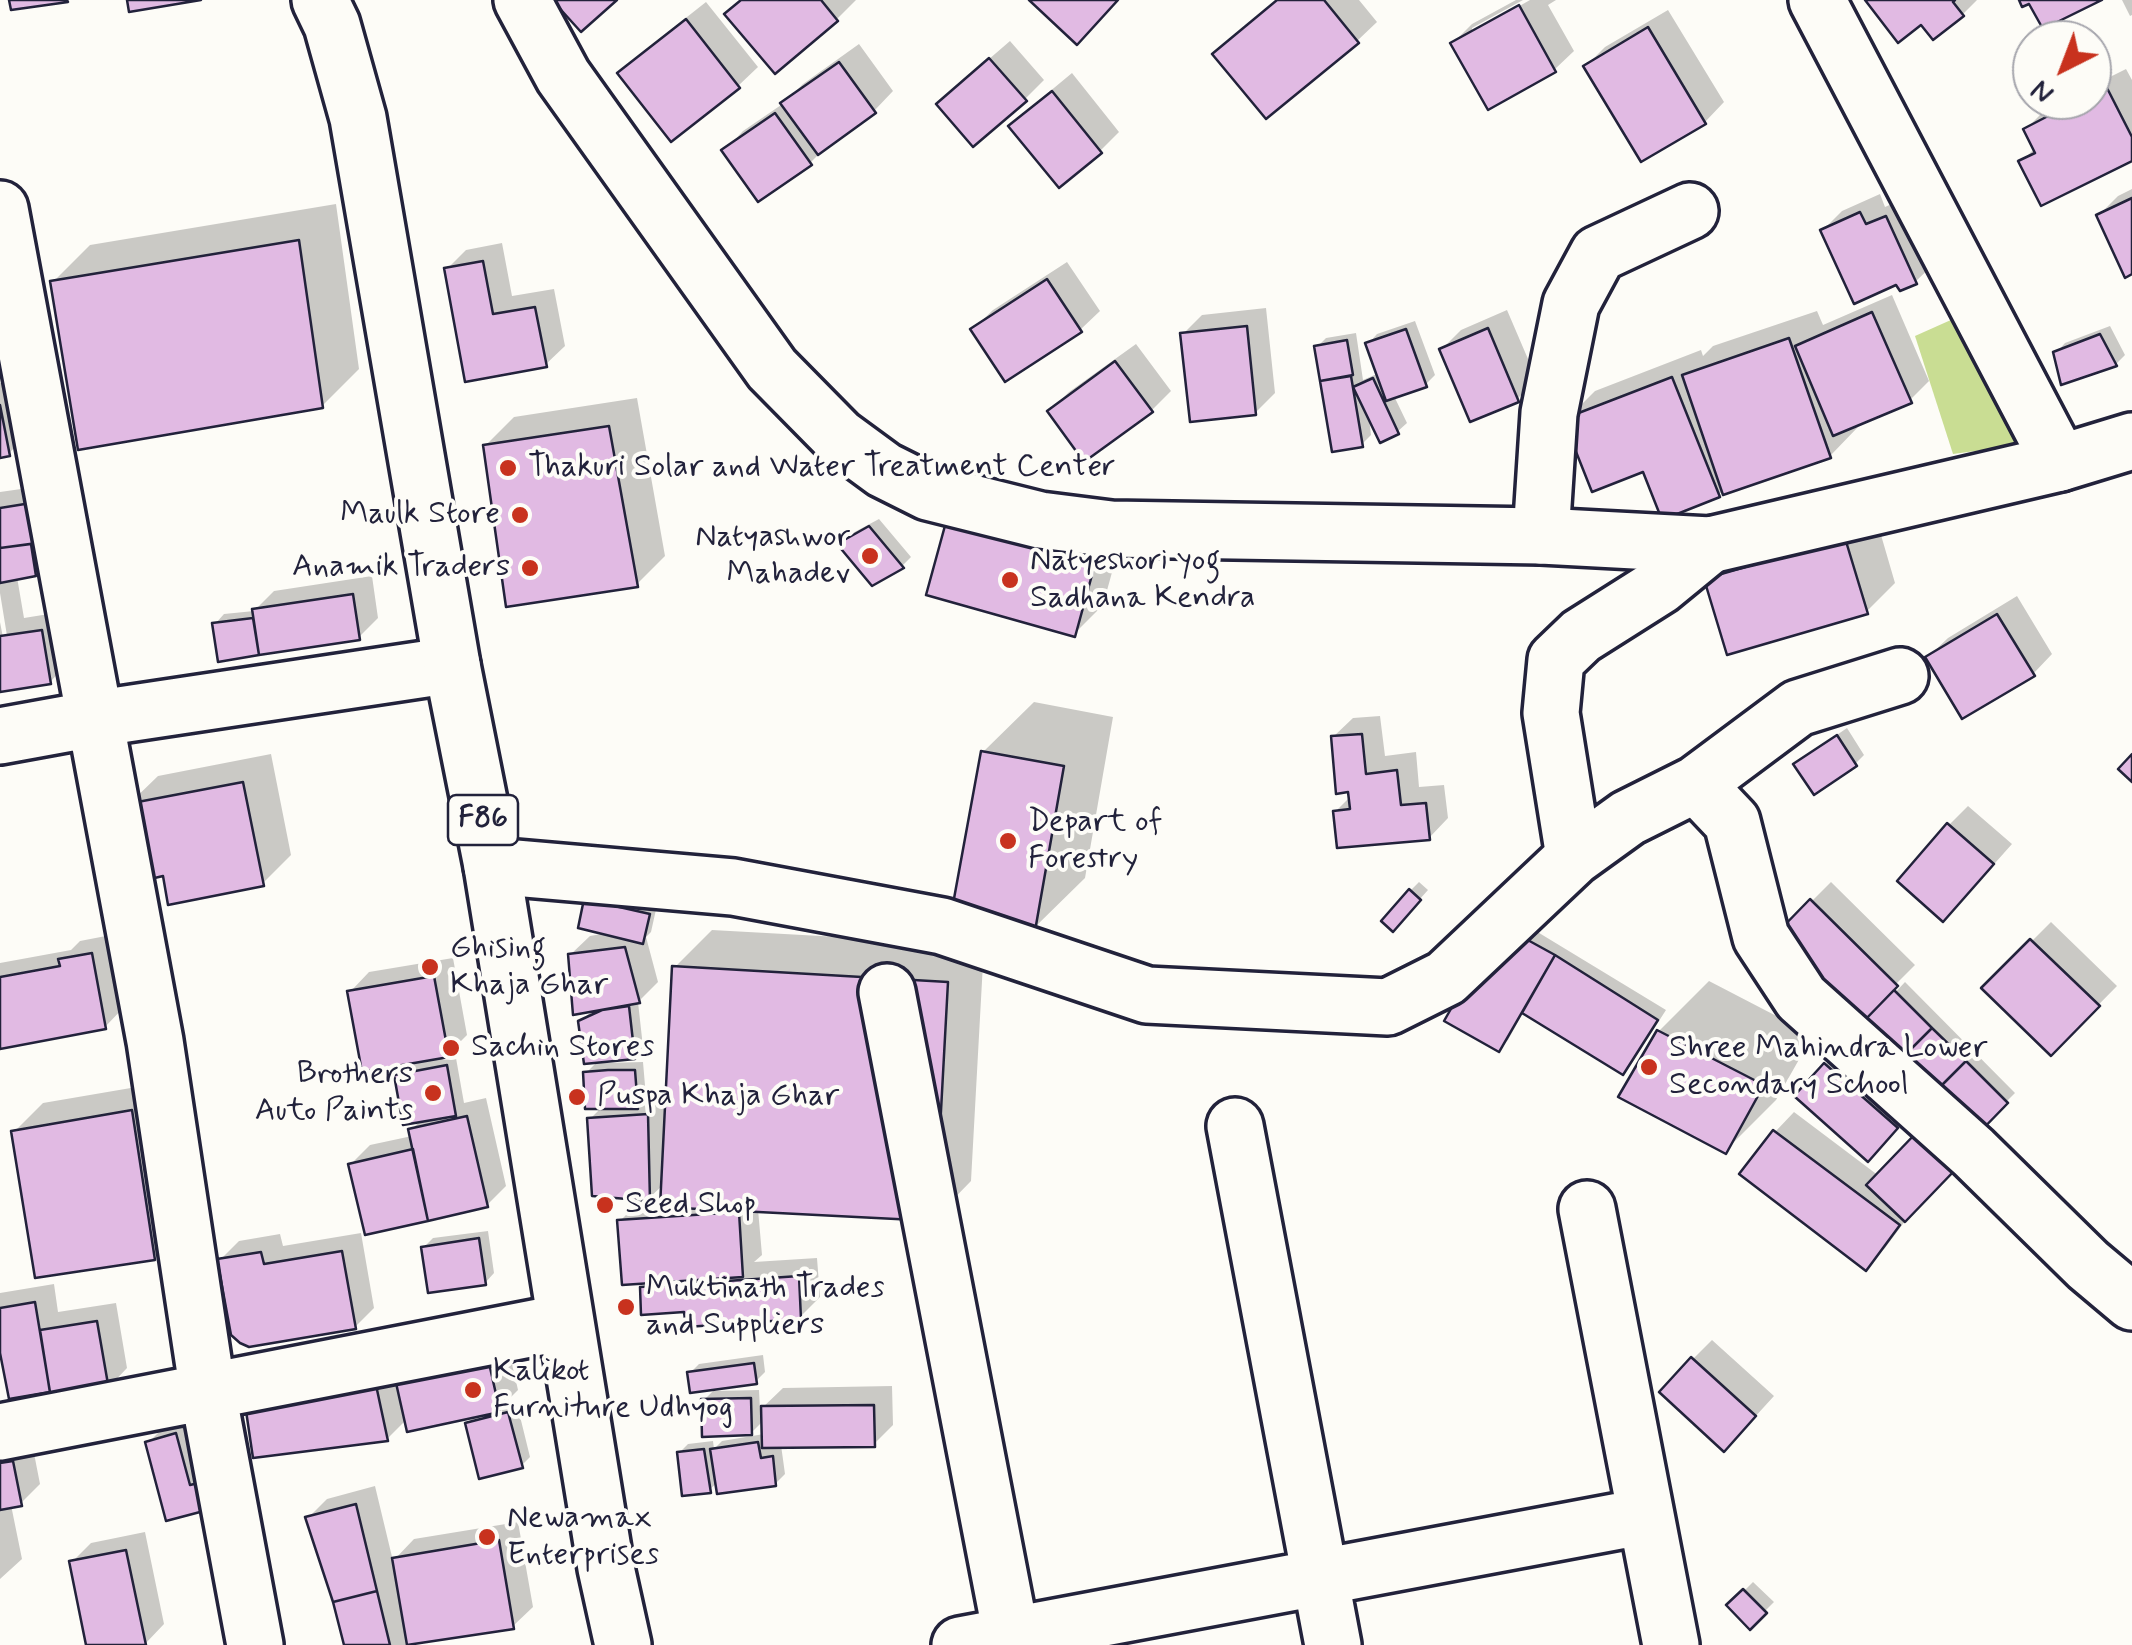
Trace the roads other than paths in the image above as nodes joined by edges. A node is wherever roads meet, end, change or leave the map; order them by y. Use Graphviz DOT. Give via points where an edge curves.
graph roads {
  1 [pos="320,0"];
  2 [pos="522,0"];
  3 [pos="1816,0"];
  4 [pos="0,210"];
  5 [pos="1690,210"];
  6 [pos="2132,441"];
  7 [pos="2060,463"];
  8 [pos="1540,536"];
  9 [pos="1710,545"];
  10 [pos="452,665"];
  11 [pos="1900,676"];
  12 [pos="94,719"];
  13 [pos="0,736"];
  14 [pos="1696,784"];
  15 [pos="1574,857"];
  16 [pos="492,866"];
  17 [pos="887,992"];
  18 [pos="1234,1126"];
  19 [pos="1586,1208"];
  20 [pos="2132,1302"];
  21 [pos="565,1322"];
  22 [pos="208,1393"];
  23 [pos="0,1432"];
  24 [pos="1646,1516"];
  25 [pos="1320,1577"];
  26 [pos="994,1642"];
  27 [pos="255,1645"];
  28 [pos="623,1645"];
  29 [pos="1333,1645"];
  30 [pos="1670,1645"];
  1 -- 10 [label="street, F86" via="358,118"];
  2 -- 8 [label="street" via="562,76 772,368 839,437 884,470 928,492 1040,520 1111,528"];
  3 -- 7 [label="street"];
  4 -- 12 [label="street"];
  5 -- 8 [label="street" via="1598,254 1571,304 1549,413"];
  6 -- 7 [label="street"];
  7 -- 9 [label="street"];
  8 -- 9 [label="street"];
  9 -- 15 [label="street" via="1556,660 1551,712"];
  10 -- 12 [label="street"];
  10 -- 16 [label="street, F86"];
  11 -- 14 [label="street" via="1798,708"];
  12 -- 13 [label="street"];
  12 -- 22 [label="street" via="155,1041"];
  14 -- 15 [label="street" via="1628,818"];
  14 -- 20 [label="street" via="1732,822 1761,937 1802,998"];
  15 -- 16 [label="street" via="1446,978 1388,1007 1147,995 942,926 734,887"];
  16 -- 21 [label="street, F86"];
  17 -- 26 [label="street"];
  18 -- 25 [label="street"];
  19 -- 24 [label="street"];
  21 -- 22 [label="street"];
  21 -- 28 [label="street, F86"];
  22 -- 23 [label="street"];
  22 -- 27 [label="street"];
  24 -- 25 [label="street"];
  24 -- 30 [label="street"];
  25 -- 26 [label="street"];
  25 -- 29 [label="street"];
}
